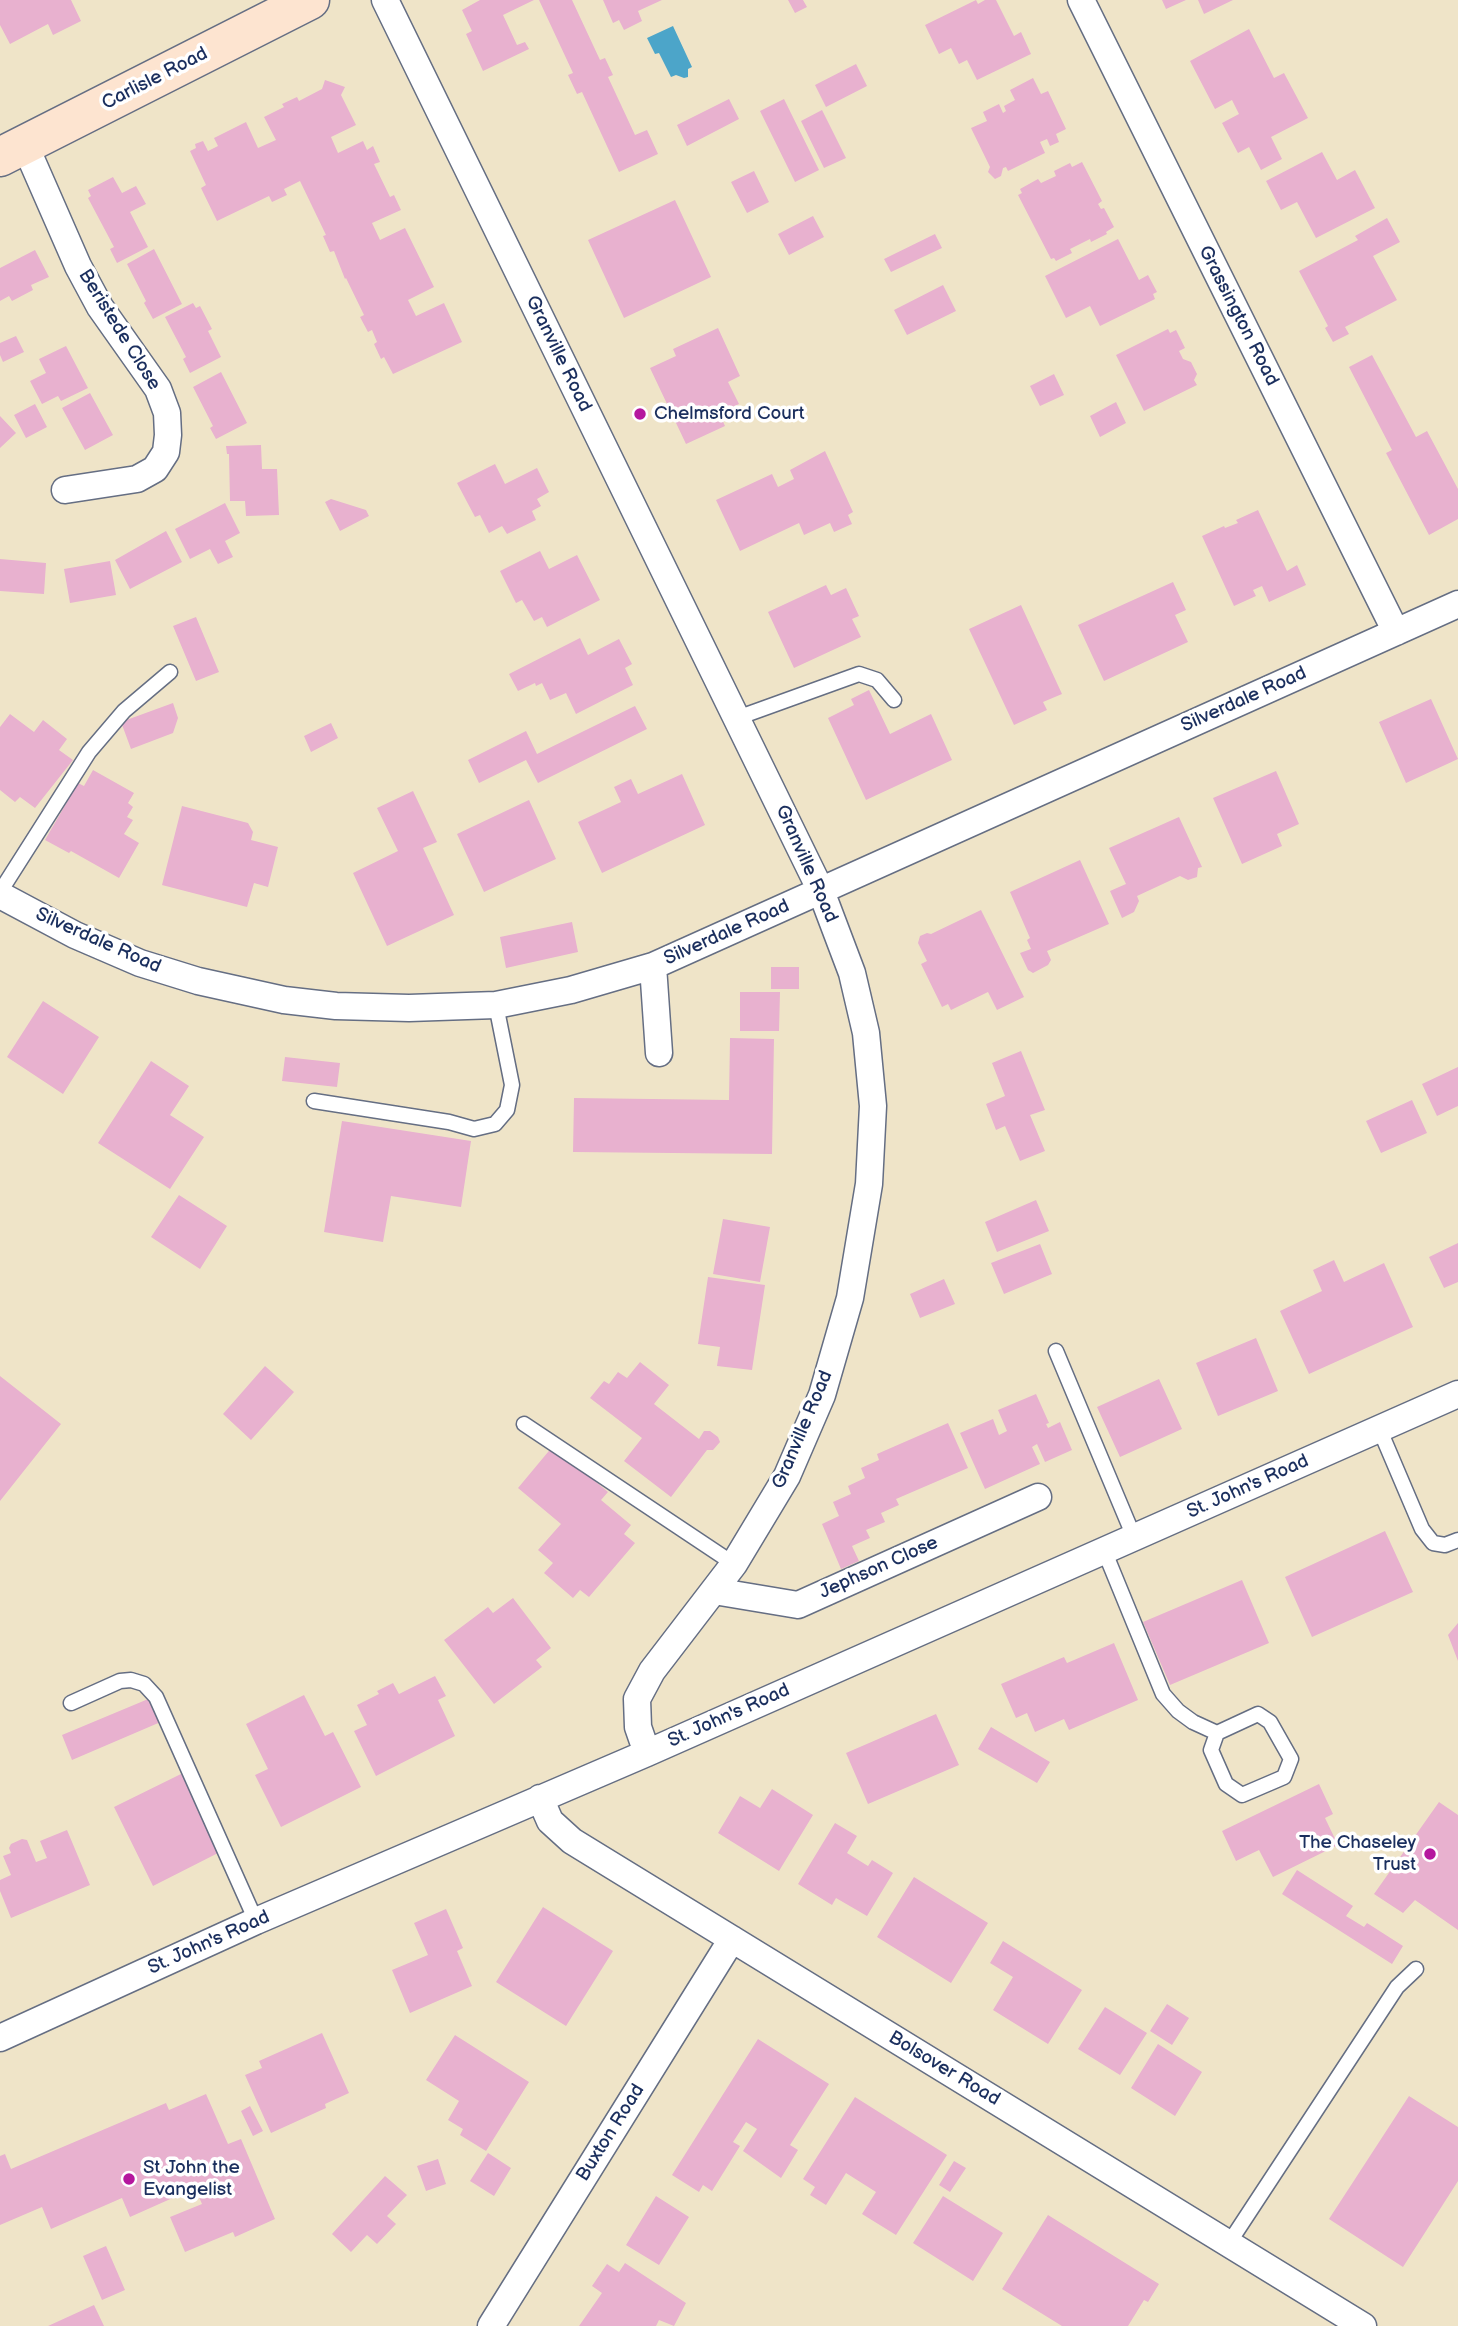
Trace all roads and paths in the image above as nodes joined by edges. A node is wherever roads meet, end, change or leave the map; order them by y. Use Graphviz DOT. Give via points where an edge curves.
graph roads {
  1 [pos="310,0"];
  2 [pos="385,0"];
  3 [pos="1081,0"];
  4 [pos="12,151"];
  5 [pos="65,490"];
  6 [pos="1458,604"];
  7 [pos="1396,632"];
  8 [pos="170,672"];
  9 [pos="894,700"];
  10 [pos="737,718"];
  11 [pos="821,891"];
  12 [pos="0,893"];
  13 [pos="653,966"];
  14 [pos="496,1005"];
  15 [pos="659,1053"];
  16 [pos="314,1101"];
  17 [pos="1056,1351"];
  18 [pos="1458,1394"];
  19 [pos="524,1424"];
  20 [pos="1379,1428"];
  21 [pos="1038,1497"];
  22 [pos="1134,1537"];
  23 [pos="1458,1540"];
  24 [pos="1104,1550"];
  25 [pos="734,1564"];
  26 [pos="714,1591"];
  27 [pos="71,1703"];
  28 [pos="1217,1734"];
  29 [pos="647,1753"];
  30 [pos="540,1798"];
  31 [pos="256,1921"];
  32 [pos="732,1939"];
  33 [pos="1416,1969"];
  34 [pos="0,2038"];
  35 [pos="1229,2243"];
  36 [pos="491,2326"];
  37 [pos="1363,2326"];
  1 -- 4 [label="street, Carlisle Road"];
  2 -- 10 [label="street, Granville Road"];
  3 -- 7 [label="street, Grassington Road"];
  4 -- 5 [label="street, Beristede Close" via="100,307 158,389 167,413 166,452 155,469 137,479"];
  6 -- 7 [label="street, Silverdale Road"];
  7 -- 11 [label="street, Silverdale Road"];
  8 -- 12 [label="lane" via="124,711 89,752"];
  9 -- 10 [label="lane" via="877,680 859,674"];
  10 -- 11 [label="street, Granville Road"];
  11 -- 13 [label="street, Silverdale Road"];
  11 -- 25 [label="street, Granville Road" via="852,973 866,1034 873,1106 869,1184 850,1298 822,1395 787,1476"];
  12 -- 14 [label="street, Silverdale Road" via="75,935 198,981 336,1006"];
  13 -- 14 [label="street, Silverdale Road" via="571,990"];
  13 -- 15 [label="street"];
  14 -- 16 [label="lane" via="512,1085 508,1110 495,1124 474,1129"];
  17 -- 22 [label="lane"];
  18 -- 20 [label="street, St. John's Road"];
  19 -- 25 [label="lane"];
  20 -- 22 [label="street, St. John's Road"];
  20 -- 23 [label="lane" via="1422,1529 1433,1543"];
  21 -- 26 [label="street, Jephson Close" via="798,1605"];
  22 -- 24 [label="street, St. John's Road"];
  24 -- 28 [label="lane" via="1163,1694 1178,1711"];
  24 -- 29 [label="street, St. John's Road"];
  25 -- 26 [label="street, Granville Road"];
  26 -- 29 [label="street, Granville Road" via="652,1671 637,1699 638,1727"];
  27 -- 31 [label="lane" via="131,1680 144,1684 156,1697"];
  28 -- 28 [label="lane" via="1258,1714 1270,1722 1291,1759 1284,1777 1242,1795 1226,1784 1210,1750"];
  29 -- 30 [label="street, St. John's Road"];
  30 -- 31 [label="street, St. John's Road"];
  30 -- 32 [label="street, Bolsover Road" via="550,1821 572,1841"];
  31 -- 34 [label="street, St. John's Road"];
  32 -- 35 [label="street, Bolsover Road"];
  32 -- 36 [label="street, Buxton Road"];
  33 -- 35 [label="lane" via="1396,1987"];
  35 -- 37 [label="street, Bolsover Road"];
}
